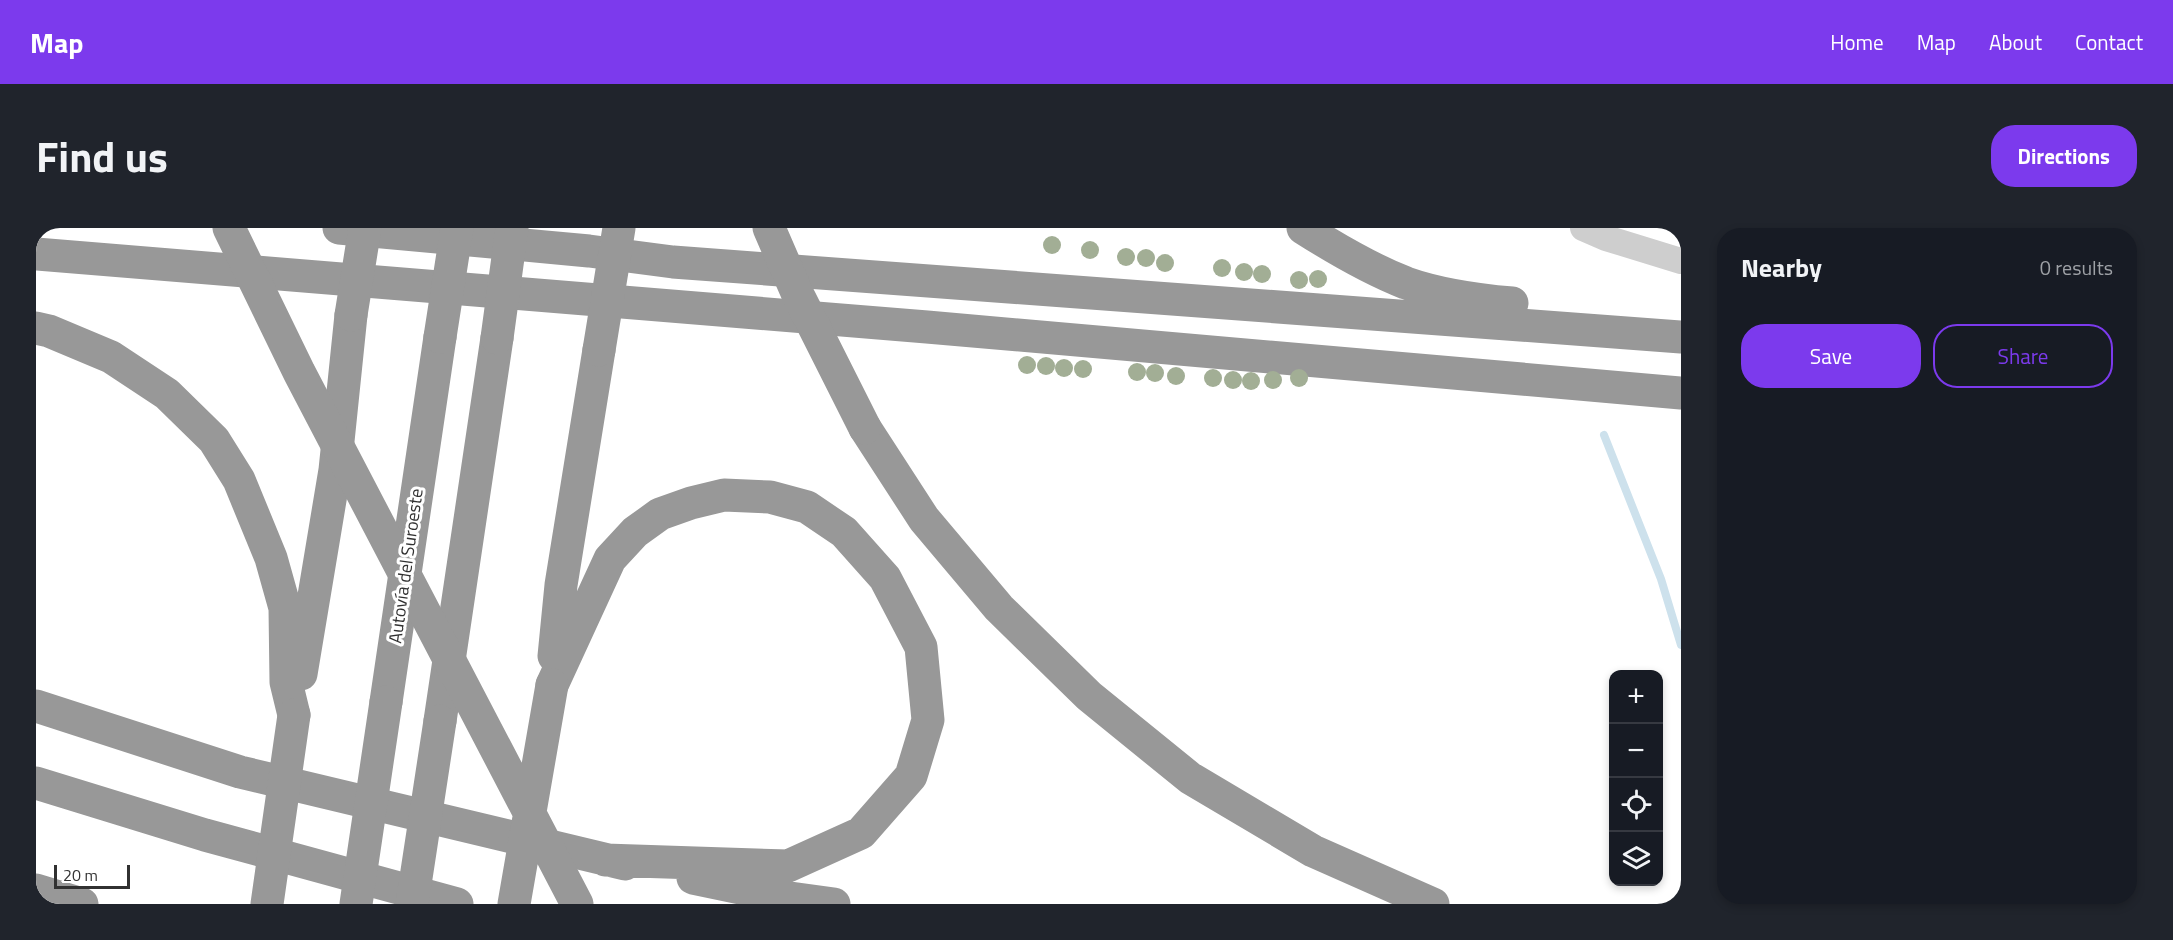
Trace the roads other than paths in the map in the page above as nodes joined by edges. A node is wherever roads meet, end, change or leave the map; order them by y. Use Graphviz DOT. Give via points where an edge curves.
graph roads {
  1 [pos="229,228"];
  2 [pos="339,228"];
  3 [pos="365,228"];
  4 [pos="457,228"];
  5 [pos="512,228"];
  6 [pos="619,228"];
  7 [pos="769,228"];
  8 [pos="1303,228"];
  9 [pos="1583,228"];
  10 [pos="36,254"];
  11 [pos="1681,261"];
  12 [pos="1681,319"];
  13 [pos="36,328"];
  14 [pos="1681,337"];
  15 [pos="1680,393"];
  16 [pos="36,684"];
  17 [pos="552,685"];
  18 [pos="36,706"];
  19 [pos="294,715"];
  20 [pos="204,761"];
  21 [pos="36,783"];
  22 [pos="605,860"];
  23 [pos="36,890"];
  24 [pos="82,904"];
  25 [pos="267,904"];
  26 [pos="356,904"];
  27 [pos="412,904"];
  28 [pos="457,904"];
  29 [pos="514,904"];
  30 [pos="577,904"];
  31 [pos="834,904"];
  32 [pos="1433,904"];
  1 -- 30 [label="highway, bridge" via="299,372"];
  2 -- 14 [label="highway" via="589,250 673,262"];
  3 -- 19 [label="highway, bridge" via="351,315 335,470"];
  4 -- 26 [label="highway, Autovía del Suroeste, bridge"];
  5 -- 27 [label="highway, bridge"];
  6 -- 17 [label="highway, bridge" via="561,585"];
  7 -- 32 [label="highway, bridge" via="865,428 932,528 999,608 1089,696 1201,784 1313,851"];
  8 -- 12 [label="highway" via="1341,253 1407,283 1474,299"];
  9 -- 11 [label="street"];
  10 -- 15 [label="highway"];
  13 -- 19 [label="highway" via="111,357 167,394 214,440 239,480 272,558 285,608 286,682"];
  16 -- 20 [label="highway" via="119,714"];
  17 -- 22 [label="highway" via="610,559 635,532 660,514 724,495 770,498 807,507 844,532 885,578 921,646 928,720 911,776 861,833 788,866"];
  17 -- 29 [label="highway, bridge"];
  18 -- 20 [label="highway"];
  19 -- 25 [label="highway, bridge"];
  20 -- 22 [label="highway"];
  21 -- 28 [label="highway" via="205,835"];
  22 -- 31 [label="highway"];
  23 -- 24 [label="highway"];
}
